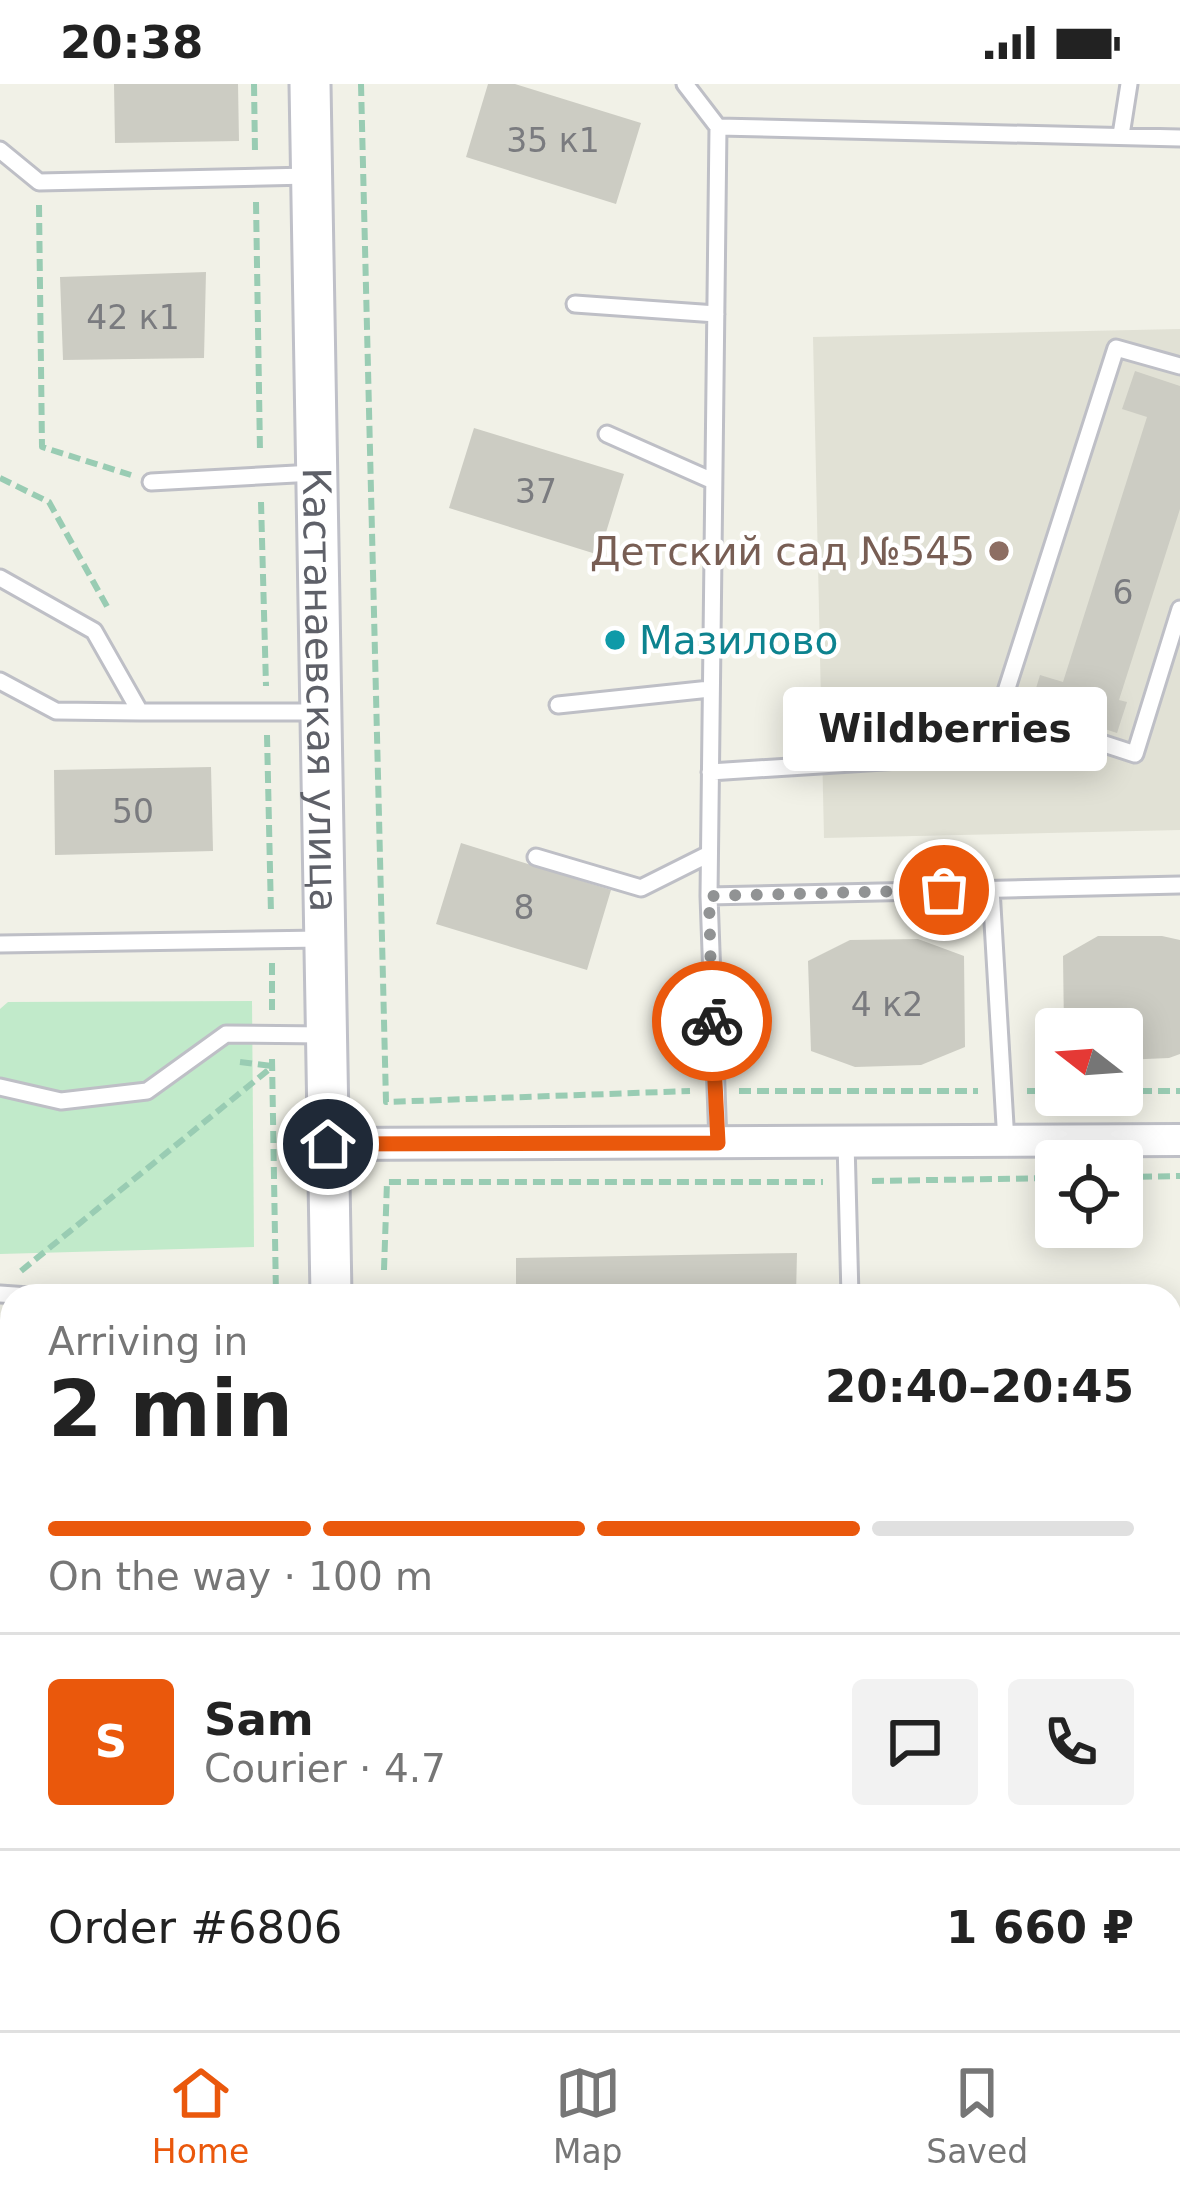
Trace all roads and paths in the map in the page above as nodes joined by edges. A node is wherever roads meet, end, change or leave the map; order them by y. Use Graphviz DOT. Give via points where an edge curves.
graph roads {
  1 [pos="310,84"];
  2 [pos="361,84"];
  3 [pos="685,84"];
  4 [pos="1129,84"];
  5 [pos="718,128"];
  6 [pos="1121,135"];
  7 [pos="1180,137"];
  8 [pos="0,150"];
  9 [pos="312,176"];
  10 [pos="39,182"];
  11 [pos="575,304"];
  12 [pos="716,314"];
  13 [pos="1180,366"];
  14 [pos="607,434"];
  15 [pos="317,473"];
  16 [pos="0,478"];
  17 [pos="713,481"];
  18 [pos="152,482"];
  19 [pos="0,578"];
  20 [pos="1180,609"];
  21 [pos="113,617"];
  22 [pos="0,680"];
  23 [pos="710,689"];
  24 [pos="558,705"];
  25 [pos="1000,710"];
  26 [pos="140,712"];
  27 [pos="321,712"];
  28 [pos="710,772"];
  29 [pos="710,854"];
  30 [pos="536,857"];
  31 [pos="1180,885"];
  32 [pos="992,890"];
  33 [pos="709,896"];
  34 [pos="325,939"];
  35 [pos="0,944"];
  36 [pos="327,1035"];
  37 [pos="272,1066"];
  38 [pos="0,1087"];
  39 [pos="714,1090"];
  40 [pos="1005,1091"];
  41 [pos="1035,1091"];
  42 [pos="1143,1091"];
  43 [pos="1180,1091"];
  44 [pos="1180,1140"];
  45 [pos="846,1142"];
  46 [pos="1006,1142"];
  47 [pos="718,1143"];
  48 [pos="328,1144"];
  49 [pos="1180,1176"];
  50 [pos="1143,1177"];
  51 [pos="1035,1178"];
  52 [pos="847,1182"];
  53 [pos="383,1270"];
  54 [pos="18,1274"];
  55 [pos="331,1284"];
  56 [pos="850,1284"];
  1 -- 9 [label="street, Кастанаевская улица"];
  2 -- 39 [label="path" via="386,1102"];
  3 -- 5 [label="lane"];
  4 -- 6 [label="lane"];
  5 -- 6 [label="lane"];
  5 -- 12 [label="lane"];
  6 -- 7 [label="lane"];
  8 -- 10 [label="lane"];
  9 -- 10 [label="lane"];
  9 -- 15 [label="street, Кастанаевская улица"];
  10 -- 18 [label="path" via="42,447"];
  11 -- 12 [label="lane"];
  12 -- 17 [label="lane"];
  13 -- 25 [label="lane" via="1116,348"];
  14 -- 17 [label="lane"];
  15 -- 18 [label="lane"];
  15 -- 27 [label="street, Кастанаевская улица"];
  16 -- 21 [label="path" via="49,502"];
  17 -- 23 [label="lane"];
  19 -- 26 [label="lane" via="94,631"];
  20 -- 25 [label="lane" via="1135,754"];
  22 -- 26 [label="lane" via="56,711"];
  23 -- 24 [label="lane"];
  23 -- 28 [label="lane"];
  25 -- 28 [label="lane" via="978,755"];
  26 -- 27 [label="lane"];
  27 -- 34 [label="street, Кастанаевская улица"];
  28 -- 29 [label="lane"];
  29 -- 30 [label="lane" via="641,888"];
  29 -- 33 [label="lane"];
  31 -- 32 [label="lane"];
  32 -- 33 [label="lane"];
  32 -- 40 [label="lane"];
  33 -- 39 [label="lane"];
  34 -- 35 [label="lane"];
  34 -- 36 [label="street, Кастанаевская улица"];
  36 -- 38 [label="lane" via="226,1034 147,1091 62,1100"];
  36 -- 48 [label="street, Кастанаевская улица"];
  37 -- 54 [label="path"];
  39 -- 40 [label="path"];
  39 -- 47 [label="lane"];
  40 -- 41 [label="path"];
  40 -- 46 [label="lane"];
  42 -- 43 [label="path"];
  44 -- 46 [label="street"];
  45 -- 46 [label="street"];
  45 -- 47 [label="street"];
  45 -- 52 [label="lane"];
  47 -- 48 [label="street"];
  48 -- 55 [label="street, Кастанаевская улица"];
  49 -- 50 [label="path"];
  51 -- 52 [label="path"];
  52 -- 53 [label="path" via="387,1182"];
  52 -- 56 [label="lane"];
}
